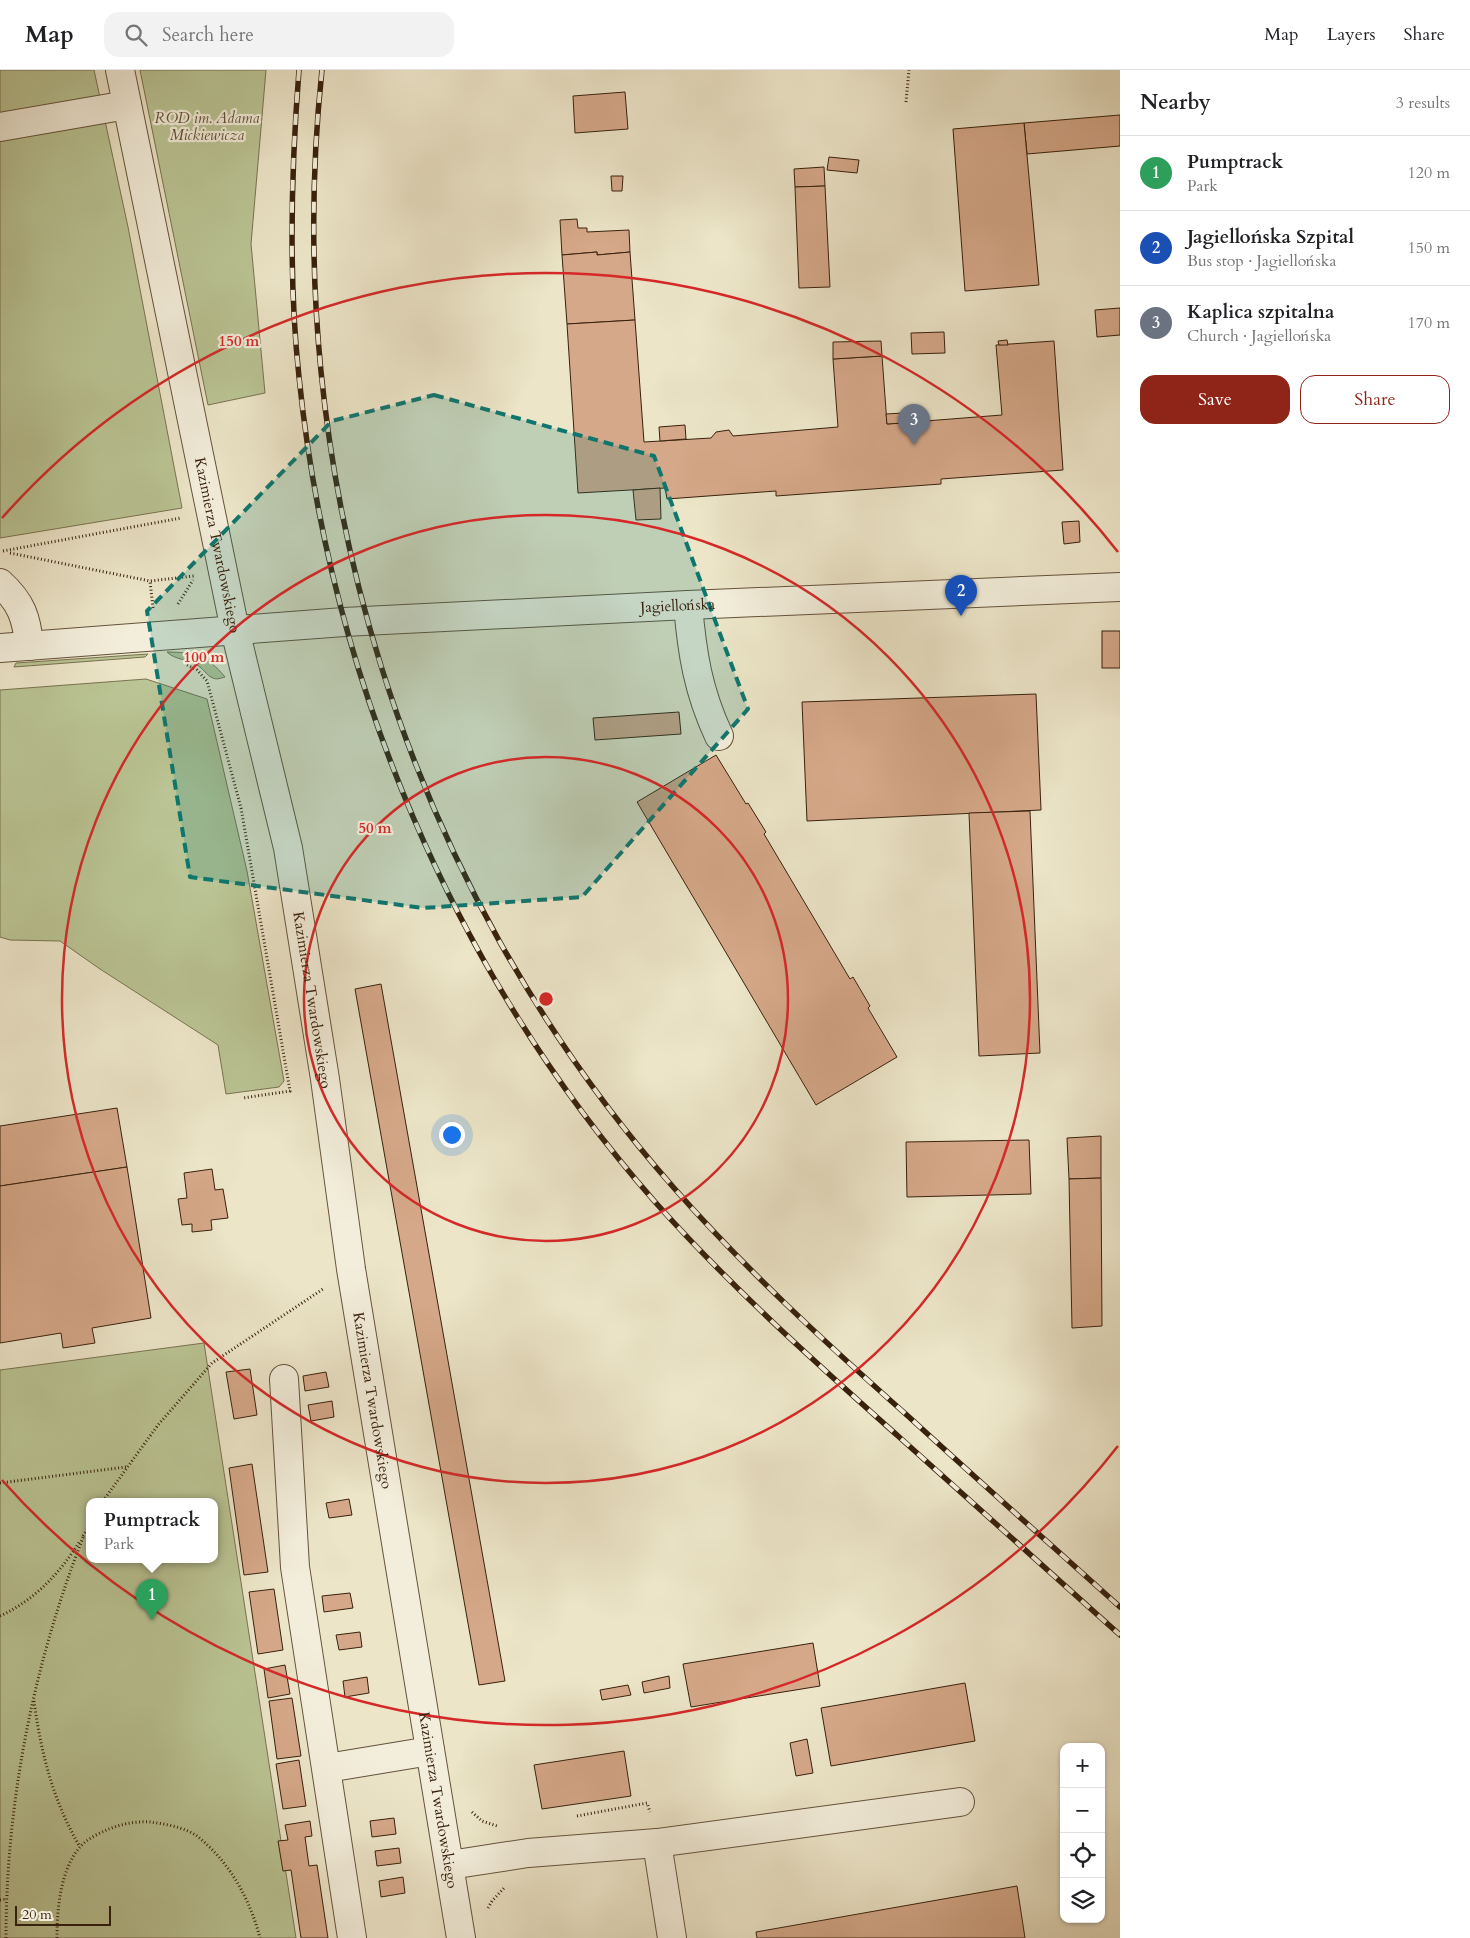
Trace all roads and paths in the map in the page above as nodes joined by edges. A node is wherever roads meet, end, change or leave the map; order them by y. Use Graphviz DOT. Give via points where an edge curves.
graph roads {
  1 [pos="120,70"];
  2 [pos="909,70"];
  3 [pos="906,102"];
  4 [pos="126,105"];
  5 [pos="0,127"];
  6 [pos="190,517"];
  7 [pos="1,551"];
  8 [pos="195,575"];
  9 [pos="150,581"];
  10 [pos="0,583"];
  11 [pos="1120,587"];
  12 [pos="688,604"];
  13 [pos="154,613"];
  14 [pos="235,630"];
  15 [pos="29,646"];
  16 [pos="0,648"];
  17 [pos="212,693"];
  18 [pos="719,736"];
  19 [pos="243,1098"];
  20 [pos="351,1269"];
  21 [pos="284,1379"];
  22 [pos="127,1467"];
  23 [pos="0,1483"];
  24 [pos="105,1498"];
  25 [pos="86,1532"];
  26 [pos="84,1535"];
  27 [pos="0,1616"];
  28 [pos="34,1698"];
  29 [pos="430,1751"];
  30 [pos="327,1768"];
  31 [pos="960,1802"];
  32 [pos="468,1809"];
  33 [pos="572,1817"];
  34 [pos="502,1828"];
  35 [pos="657,1843"];
  36 [pos="80,1847"];
  37 [pos="450,1865"];
  38 [pos="8,1899"];
  39 [pos="0,1900"];
  40 [pos="6,1938"];
  41 [pos="58,1938"];
  42 [pos="260,1938"];
  43 [pos="352,1938"];
  44 [pos="461,1938"];
  45 [pos="672,1938"];
  1 -- 4 [label="street, Kazimierza Twardowskiego"];
  2 -- 3 [label="path"];
  4 -- 5 [label="street"];
  4 -- 14 [label="street, Kazimierza Twardowskiego"];
  6 -- 7 [label="path"];
  7 -- 9 [label="path"];
  8 -- 9 [label="path"];
  9 -- 13 [label="path"];
  10 -- 15 [label="street" via="24,614"];
  11 -- 12 [label="street, Jagiellońska"];
  12 -- 14 [label="street, Jagiellońska"];
  12 -- 18 [label="street" via="695,670 707,711"];
  14 -- 15 [label="street, Jagiellońska"];
  14 -- 20 [label="street, Kazimierza Twardowskiego" via="288,848"];
  15 -- 16 [label="street, Jagiellońska"];
  17 -- 19 [label="path" via="241,808 290,1090"];
  20 -- 22 [label="path" via="212,1363 158,1425"];
  20 -- 29 [label="street, Kazimierza Twardowskiego"];
  21 -- 30 [label="street" via="296,1567"];
  22 -- 23 [label="path"];
  22 -- 24 [label="path"];
  25 -- 26 [label="path"];
  26 -- 27 [label="path" via="69,1558 38,1592 18,1608"];
  26 -- 28 [label="path" via="69,1572"];
  28 -- 36 [label="path" via="44,1764 56,1799"];
  28 -- 38 [label="path" via="14,1818"];
  29 -- 30 [label="street"];
  29 -- 37 [label="street, Kazimierza Twardowskiego"];
  30 -- 43 [label="street"];
  31 -- 35 [label="street"];
  32 -- 34 [label="path" via="482,1821"];
  33 -- 35 [label="path" via="648,1803"];
  35 -- 37 [label="street" via="528,1853"];
  35 -- 45 [label="street"];
  36 -- 41 [label="path" via="61,1890"];
  36 -- 42 [label="path" via="120,1824 169,1824 195,1835 235,1878 248,1901"];
  37 -- 44 [label="street, Kazimierza Twardowskiego"];
  38 -- 39 [label="path"];
  38 -- 40 [label="path"];
}
